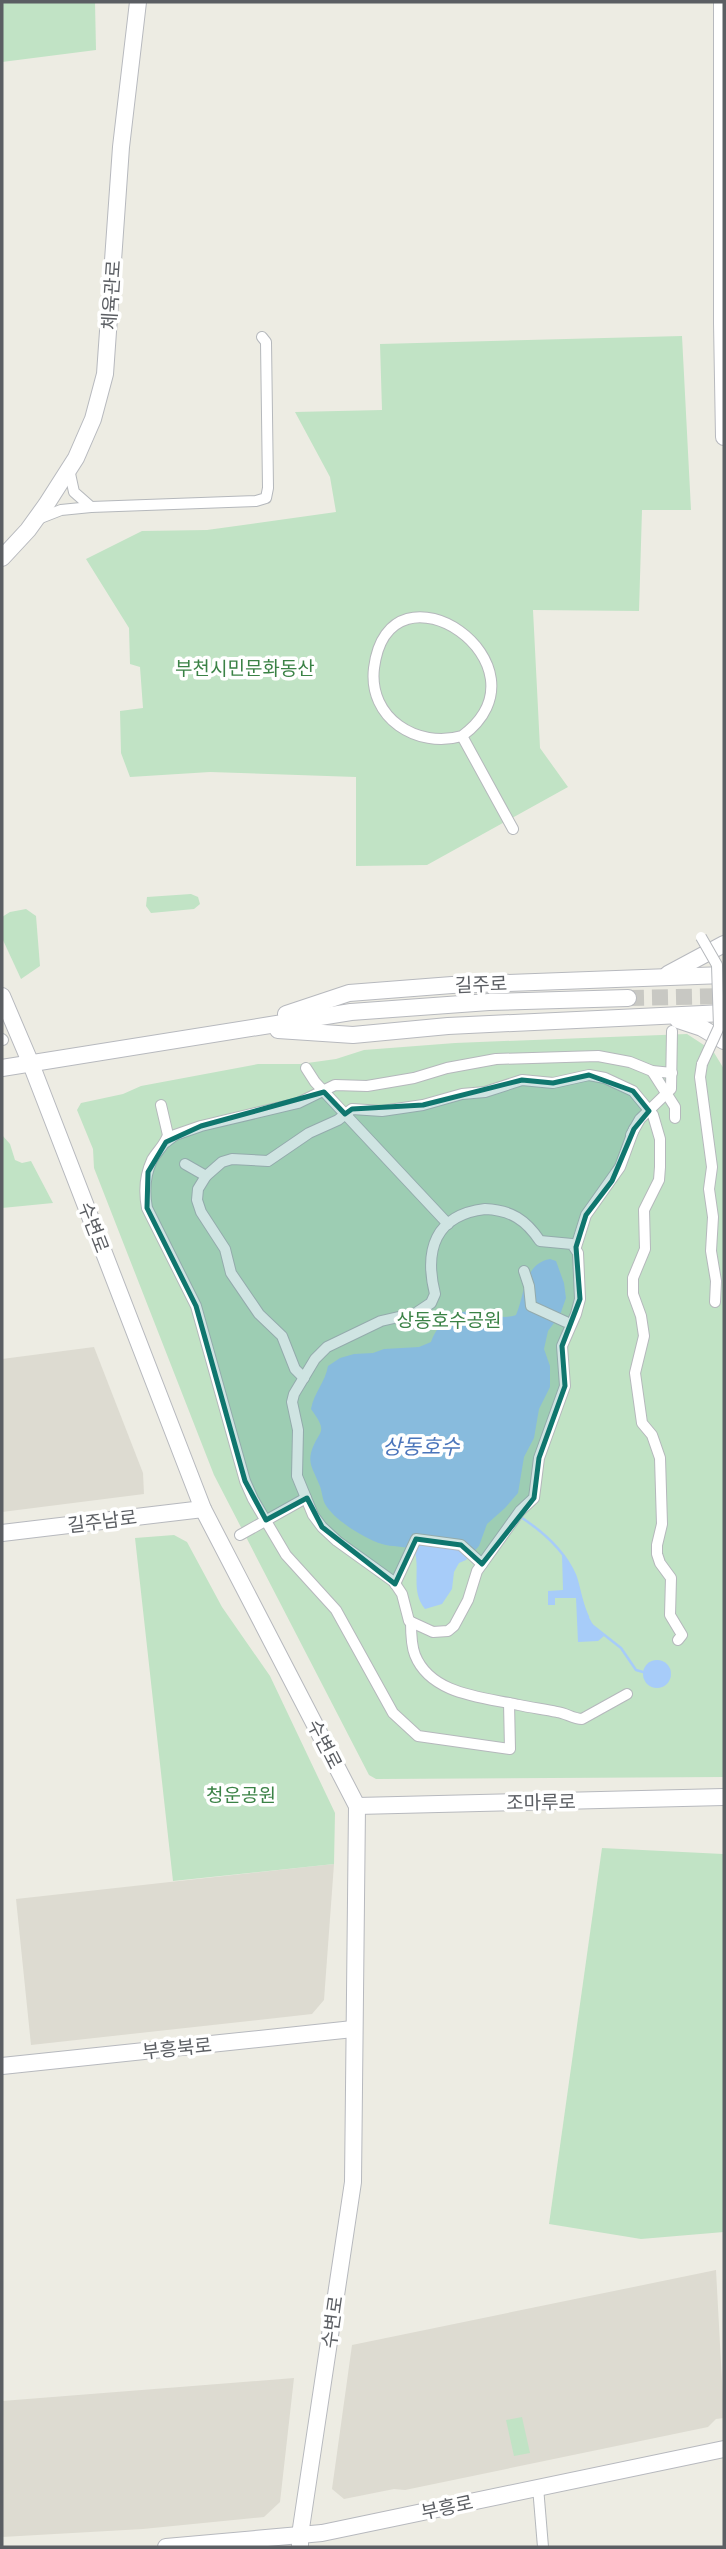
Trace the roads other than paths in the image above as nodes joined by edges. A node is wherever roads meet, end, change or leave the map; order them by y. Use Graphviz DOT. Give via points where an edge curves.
graph roads {
  1 [pos="138,2"];
  2 [pos="722,2"];
  3 [pos="723,323"];
  4 [pos="262,337"];
  5 [pos="724,437"];
  6 [pos="69,468"];
  7 [pos="91,507"];
  8 [pos="35,520"];
  9 [pos="2,558"];
  10 [pos="462,736"];
  11 [pos="513,829"];
  12 [pos="701,937"];
  13 [pos="724,944"];
  14 [pos="722,968"];
  15 [pos="662,977"];
  16 [pos="2,996"];
  17 [pos="628,998"];
  18 [pos="662,1016"];
  19 [pos="723,1027"];
  20 [pos="244,1028"];
  21 [pos="672,1031"];
  22 [pos="31,1064"];
  23 [pos="2,1068"];
  24 [pos="306,1068"];
  25 [pos="652,1071"];
  26 [pos="671,1073"];
  27 [pos="324,1092"];
  28 [pos="665,1095"];
  29 [pos="161,1105"];
  30 [pos="649,1111"];
  31 [pos="345,1114"];
  32 [pos="675,1118"];
  33 [pos="634,1129"];
  34 [pos="628,1140"];
  35 [pos="166,1142"];
  36 [pos="185,1164"];
  37 [pos="206,1176"];
  38 [pos="448,1224"];
  39 [pos="576,1247"];
  40 [pos="525,1273"];
  41 [pos="715,1302"];
  42 [pos="562,1320"];
  43 [pos="304,1378"];
  44 [pos="306,1498"];
  45 [pos="203,1509"];
  46 [pos="266,1520"];
  47 [pos="2,1533"];
  48 [pos="240,1535"];
  49 [pos="482,1564"];
  50 [pos="395,1584"];
  51 [pos="411,1622"];
  52 [pos="678,1640"];
  53 [pos="627,1694"];
  54 [pos="509,1703"];
  55 [pos="724,1797"];
  56 [pos="357,1806"];
  57 [pos="353,2029"];
  58 [pos="2,2066"];
  59 [pos="724,2449"];
  60 [pos="538,2487"];
  61 [pos="300,2541"];
  62 [pos="166,2547"];
  63 [pos="543,2547"];
  1 -- 6 [label="street, 체육관로" via="121,147 105,374 93,419"];
  2 -- 3 [label="street"];
  3 -- 5 [label="street"];
  4 -- 7 [label="street" via="266,353 266,498"];
  6 -- 7 [label="street" via="74,492"];
  6 -- 8 [label="street, 체육관로"];
  7 -- 8 [label="street" via="53,512"];
  8 -- 9 [label="street, 체육관로"];
  10 -- 10 [label="street" via="487,708 491,682 484,659 462,631 445,621 427,617 401,620 389,629 376,655 375,690 382,707 407,733 436,740"];
  10 -- 11 [label="street"];
  12 -- 14 [label="street, bridge"];
  13 -- 15 [label="street"];
  14 -- 15 [label="street, 길주로"];
  14 -- 19 [label="street, bridge"];
  15 -- 20 [label="street, 길주로" via="349,993"];
  16 -- 22 [label="street, 수변로"];
  17 -- 20 [label="street, 길주로" via="351,1012"];
  18 -- 19 [label="street, 길주로"];
  18 -- 19 [label="street"];
  18 -- 20 [label="street, 길주로" via="354,1035"];
  19 -- 41 [label="street, bridge" via="702,1064 700,1077 712,1167"];
  20 -- 22 [label="street, 길주로"];
  21 -- 26 [label="street"];
  22 -- 23 [label="street, 길주로"];
  22 -- 45 [label="street, 수변로"];
  24 -- 27 [label="street"];
  25 -- 26 [label="street"];
  25 -- 27 [label="street" via="598,1056 496,1059 367,1086 335,1085"];
  25 -- 28 [label="street"];
  26 -- 28 [label="street" via="671,1089"];
  27 -- 31 [label="street"];
  27 -- 35 [label="street" via="279,1109 188,1130"];
  28 -- 30 [label="street"];
  28 -- 32 [label="street" via="675,1107"];
  29 -- 35 [label="street"];
  30 -- 31 [label="street" via="633,1091 589,1075 553,1083 522,1080 423,1105 382,1111 352,1109"];
  30 -- 33 [label="street"];
  30 -- 52 [label="street" via="658,1128 660,1167 659,1180 644,1210 645,1249 633,1278 644,1336 635,1373 642,1423 660,1458 662,1524 657,1554 671,1578 670,1615 682,1635"];
  31 -- 37 [label="street" via="268,1161 232,1159"];
  31 -- 38 [label="street"];
  33 -- 34 [label="street"];
  33 -- 39 [label="street" via="616,1174 586,1215"];
  35 -- 46 [label="street" via="148,1172 147,1208 196,1306 245,1481"];
  36 -- 37 [label="street"];
  37 -- 43 [label="street" via="198,1189 201,1212 225,1249 231,1273 282,1336 295,1369"];
  38 -- 39 [label="street" via="469,1212 501,1210 522,1220 540,1241"];
  38 -- 43 [label="street" via="430,1257 435,1294 431,1303 416,1313 381,1321 334,1342 315,1359"];
  39 -- 49 [label="street" via="580,1299 562,1346 565,1386 539,1458 534,1498"];
  40 -- 42 [label="street" via="531,1306"];
  43 -- 44 [label="street" via="292,1402 298,1430 297,1476"];
  44 -- 46 [label="street"];
  44 -- 50 [label="street" via="322,1527"];
  45 -- 47 [label="street, 길주남로"];
  45 -- 56 [label="street, 수변로"];
  46 -- 48 [label="street"];
  46 -- 54 [label="street" via="286,1555 336,1610 393,1713 418,1736 510,1749"];
  49 -- 50 [label="street" via="461,1545 416,1539"];
  49 -- 51 [label="street" via="448,1632 433,1632"];
  50 -- 51 [label="street"];
  51 -- 54 [label="street" via="415,1655 436,1681 457,1692"];
  53 -- 54 [label="street" via="582,1719"];
  55 -- 56 [label="street, 조마루로"];
  56 -- 57 [label="street, 수변로"];
  57 -- 58 [label="street, 부흥북로"];
  57 -- 61 [label="street, 수변로" via="353,2182"];
  59 -- 60 [label="street, 부흥로"];
  60 -- 61 [label="street, 부흥로"];
  60 -- 63 [label="street"];
  61 -- 62 [label="street, 부흥로"];
}
